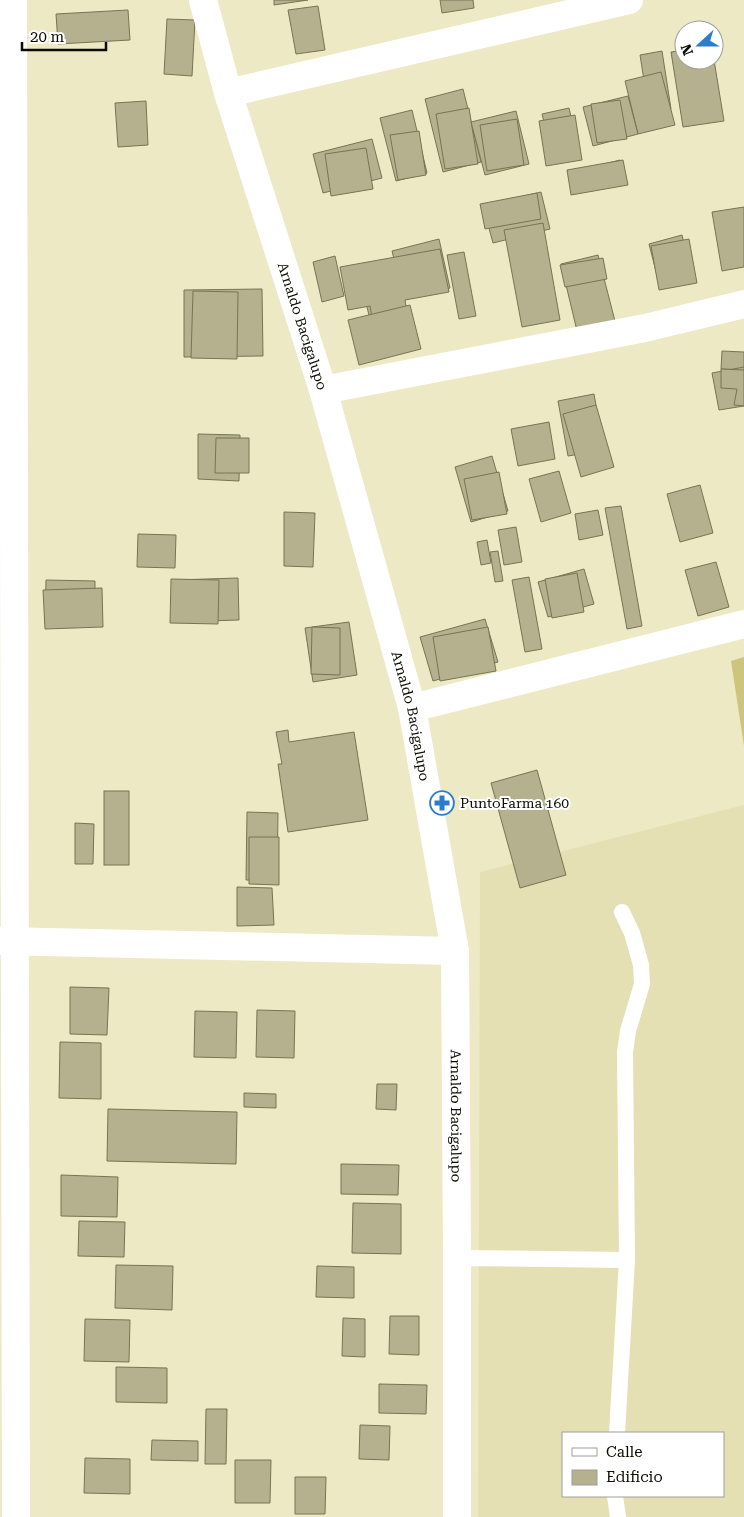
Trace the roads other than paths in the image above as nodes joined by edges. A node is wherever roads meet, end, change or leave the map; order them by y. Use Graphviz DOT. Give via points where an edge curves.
graph roads {
  1 [pos="13,0"];
  2 [pos="204,0"];
  3 [pos="629,0"];
  4 [pos="228,94"];
  5 [pos="744,304"];
  6 [pos="324,390"];
  7 [pos="744,624"];
  8 [pos="412,708"];
  9 [pos="622,912"];
  10 [pos="7,941"];
  11 [pos="455,951"];
  12 [pos="458,1258"];
  13 [pos="627,1260"];
  14 [pos="617,1432"];
  15 [pos="615,1497"];
  16 [pos="16,1517"];
  17 [pos="457,1517"];
  18 [pos="618,1517"];
  1 -- 10 [label="street"];
  2 -- 4 [label="street, Arnaldo Bacigalupo"];
  3 -- 4 [label="street"];
  4 -- 6 [label="street, Arnaldo Bacigalupo"];
  5 -- 6 [label="street" via="645,328"];
  6 -- 8 [label="street, Arnaldo Bacigalupo"];
  7 -- 8 [label="street"];
  8 -- 11 [label="street, Arnaldo Bacigalupo"];
  9 -- 13 [label="lane" via="642,965 642,984 625,1052"];
  10 -- 11 [label="street"];
  10 -- 16 [label="street"];
  11 -- 12 [label="street, Arnaldo Bacigalupo"];
  12 -- 13 [label="lane"];
  12 -- 17 [label="street, Arnaldo Bacigalupo"];
  13 -- 14 [label="lane"];
  15 -- 18 [label="lane"];
}
